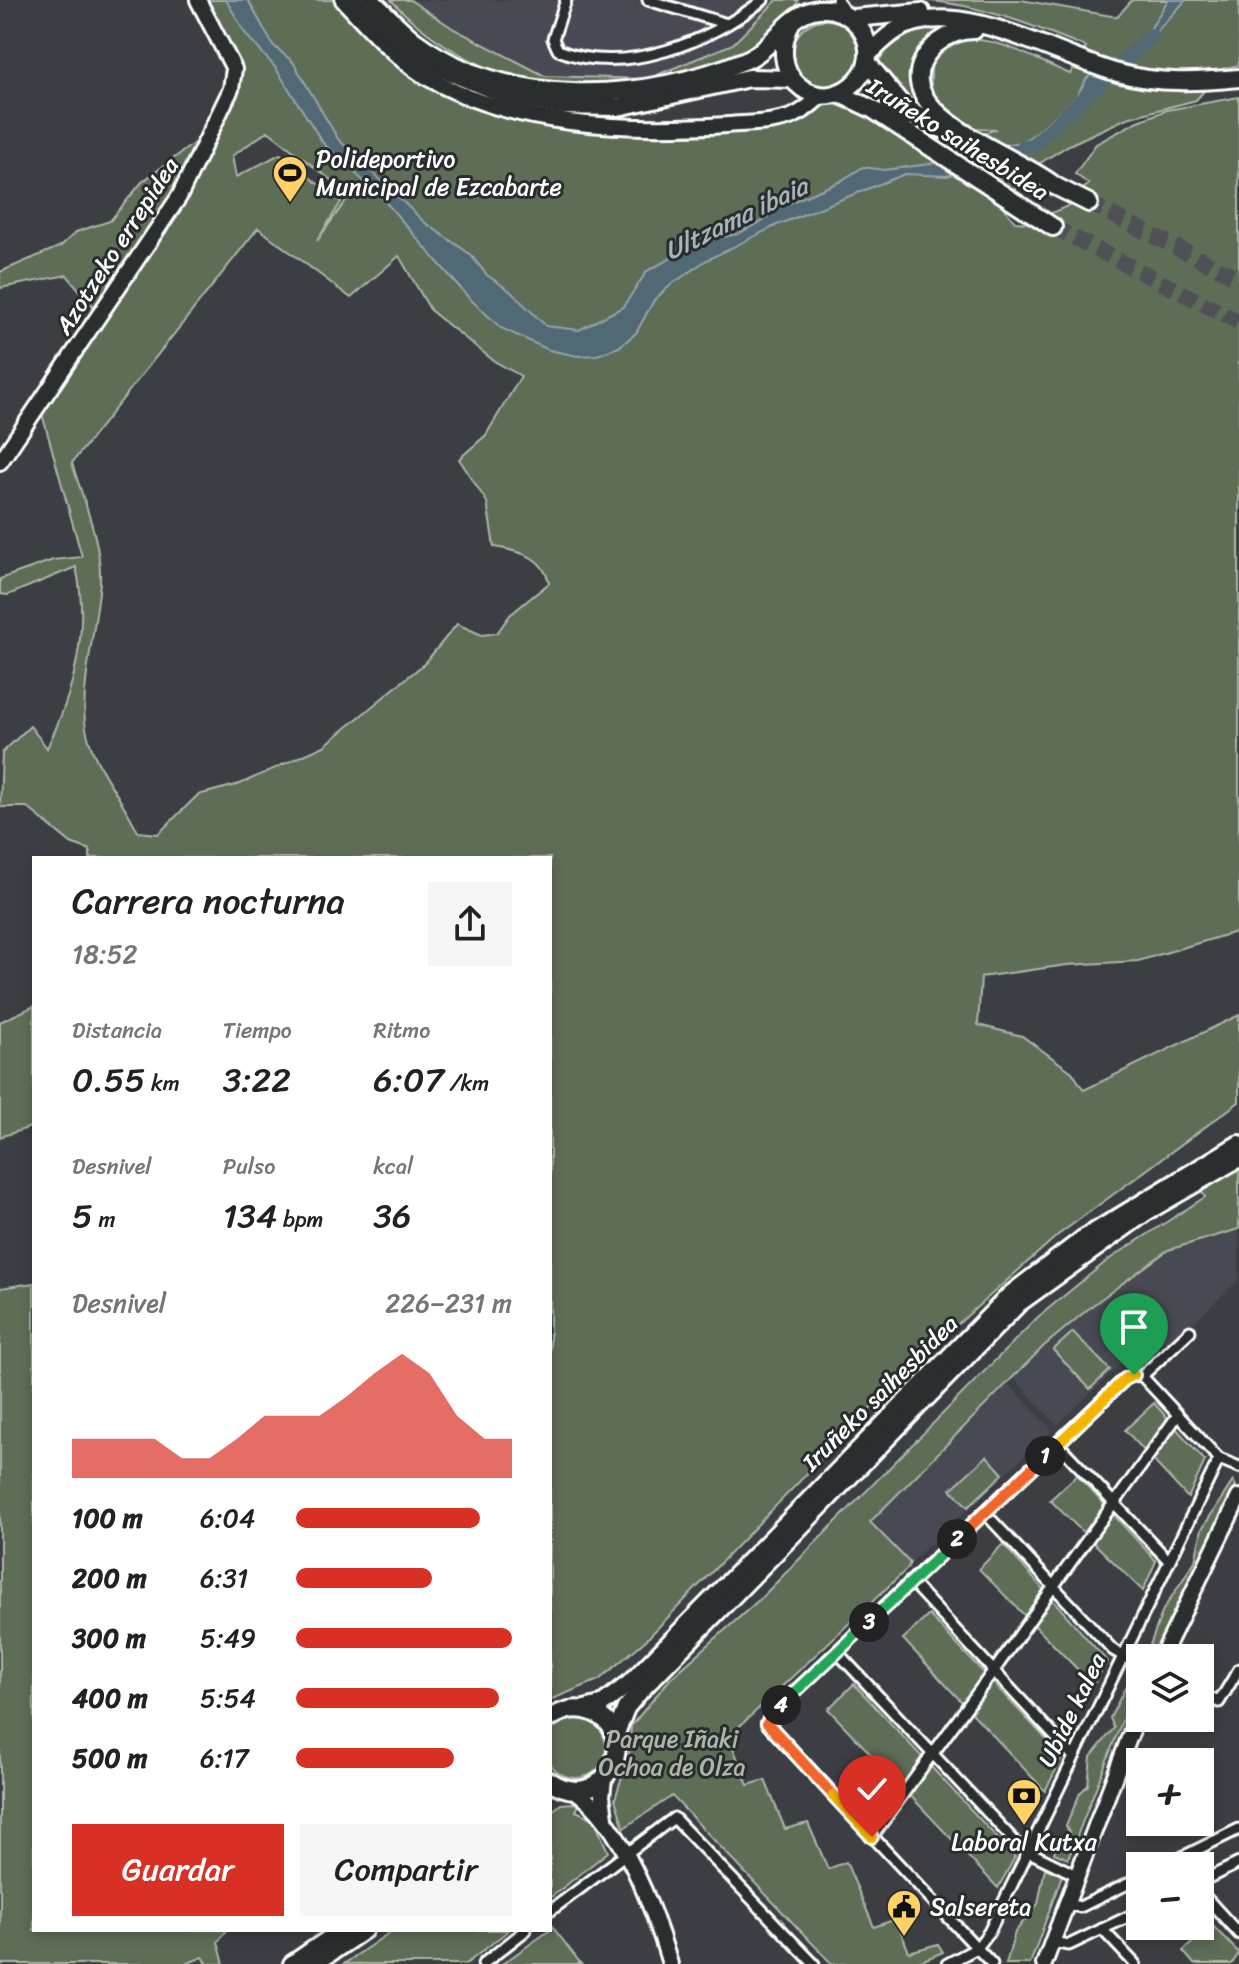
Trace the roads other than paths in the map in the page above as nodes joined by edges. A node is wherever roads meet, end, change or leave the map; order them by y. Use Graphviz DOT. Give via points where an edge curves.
graph roads {
  1 [pos="198,0"];
  2 [pos="343,0"];
  3 [pos="355,0"];
  4 [pos="371,0"];
  5 [pos="378,0"];
  6 [pos="566,0"];
  7 [pos="648,0"];
  8 [pos="763,0"];
  9 [pos="845,11"];
  10 [pos="799,14"];
  11 [pos="727,24"];
  12 [pos="407,33"];
  13 [pos="1015,35"];
  14 [pos="1068,56"];
  15 [pos="867,58"];
  16 [pos="1239,78"];
  17 [pos="797,84"];
  18 [pos="830,94"];
  19 [pos="796,115"];
  20 [pos="945,126"];
  21 [pos="1089,203"];
  22 [pos="1053,227"];
  23 [pos="0,462"];
  24 [pos="1239,1144"];
  25 [pos="1239,1158"];
  26 [pos="1190,1331"];
  27 [pos="1142,1376"];
  28 [pos="1175,1419"];
  29 [pos="1058,1444"];
  30 [pos="1219,1459"];
  31 [pos="1239,1467"];
  32 [pos="1239,1498"];
  33 [pos="985,1513"];
  34 [pos="1169,1561"];
  35 [pos="911,1582"];
  36 [pos="1168,1644"];
  37 [pos="837,1652"];
  38 [pos="1122,1658"];
  39 [pos="1126,1660"];
  40 [pos="1239,1669"];
  41 [pos="1214,1700"];
  42 [pos="585,1709"];
  43 [pos="552,1717"];
  44 [pos="1131,1732"];
  45 [pos="615,1736"];
  46 [pos="1073,1756"];
  47 [pos="604,1779"];
  48 [pos="558,1787"];
  49 [pos="606,1821"];
  50 [pos="1239,1829"];
  51 [pos="874,1834"];
  52 [pos="624,1852"];
  53 [pos="1192,1852"];
  54 [pos="1028,1853"];
  55 [pos="1239,1863"];
  56 [pos="1076,1875"];
  57 [pos="1214,1875"];
  58 [pos="1126,1885"];
  59 [pos="1066,1904"];
  60 [pos="1214,1906"];
  61 [pos="552,1909"];
  62 [pos="1126,1918"];
  63 [pos="1102,1929"];
  64 [pos="339,1932"];
  65 [pos="361,1932"];
  66 [pos="523,1932"];
  67 [pos="1239,1934"];
  68 [pos="1052,1942"];
  69 [pos="977,1948"];
  70 [pos="292,1964"];
  71 [pos="314,1964"];
  72 [pos="483,1964"];
  73 [pos="670,1964"];
  74 [pos="814,1964"];
  75 [pos="947,1964"];
  76 [pos="992,1964"];
  77 [pos="1044,1964"];
  78 [pos="1135,1964"];
  1 -- 23 [label="street, Azotzeko errepidea" via="234,69 231,89 179,197"];
  2 -- 19 [label="street" via="423,75 514,112 690,127 770,122"];
  3 -- 17 [label="highway" via="398,42 432,65 510,97 618,107 749,78"];
  4 -- 12 [label="highway"];
  5 -- 12 [label="highway"];
  6 -- 11 [label="street" via="553,39 558,50 577,58 628,58 692,41"];
  7 -- 11 [label="street"];
  8 -- 11 [label="street"];
  9 -- 10 [label="highway"];
  9 -- 13 [label="highway, Iruñeko saihesbidea" via="945,12 980,19"];
  9 -- 15 [label="highway" via="864,33"];
  10 -- 12 [label="highway" via="768,48 727,67 615,91 562,92 493,78 439,55"];
  10 -- 17 [label="highway" via="781,53"];
  13 -- 14 [label="highway, Iruñeko saihesbidea"];
  13 -- 15 [label="highway, Iruñeko saihesbidea" via="932,19 904,26"];
  14 -- 16 [label="highway, Iruñeko saihesbidea" via="1151,80"];
  14 -- 20 [label="highway" via="972,29 943,39 930,50 920,77 927,102"];
  15 -- 18 [label="highway" via="856,81"];
  15 -- 20 [label="highway, Iruñeko saihesbidea" via="903,106"];
  17 -- 18 [label="highway"];
  17 -- 19 [label="street" via="805,103"];
  18 -- 19 [label="street"];
  18 -- 22 [label="highway, Iruñeko saihesbidea" via="912,136"];
  20 -- 21 [label="highway, Iruñeko saihesbidea"];
  24 -- 42 [label="highway, Iruñeko saihesbidea" via="1083,1239 1011,1294 630,1683 601,1705"];
  25 -- 45 [label="highway, Iruñeko saihesbidea" via="1134,1220 1019,1303 641,1690 626,1708"];
  26 -- 27 [label="street"];
  27 -- 29 [label="street" via="1125,1379"];
  27 -- 30 [label="street"];
  28 -- 51 [label="street"];
  29 -- 33 [label="street"];
  29 -- 34 [label="street"];
  30 -- 31 [label="street"];
  30 -- 34 [label="street, Ubide kalea"];
  32 -- 36 [label="street"];
  33 -- 35 [label="street"];
  33 -- 38 [label="street"];
  34 -- 38 [label="street, Ubide kalea"];
  35 -- 37 [label="street"];
  35 -- 46 [label="street"];
  37 -- 54 [label="street"];
  37 -- 69 [label="street" via="767,1723"];
  38 -- 39 [label="street"];
  38 -- 46 [label="street, Ubide kalea"];
  40 -- 41 [label="street" via="1219,1702"];
  42 -- 43 [label="highway, Iruñeko saihesbidea"];
  42 -- 45 [label="highway" via="598,1715"];
  44 -- 56 [label="street"];
  45 -- 47 [label="highway, Iruñeko saihesbidea" via="616,1759"];
  46 -- 54 [label="street, Ubide kalea"];
  47 -- 48 [label="highway" via="595,1786"];
  47 -- 49 [label="street"];
  48 -- 49 [label="street" via="588,1799"];
  49 -- 52 [label="street"];
  50 -- 53 [label="street"];
  52 -- 61 [label="street"];
  52 -- 73 [label="street" via="653,1911"];
  52 -- 74 [label="street" via="674,1818"];
  54 -- 56 [label="street"];
  54 -- 69 [label="street, Ubide kalea"];
  55 -- 57 [label="street"];
  56 -- 59 [label="street"];
  58 -- 59 [label="street" via="1080,1907"];
  59 -- 68 [label="street"];
  60 -- 67 [label="street"];
  62 -- 63 [label="street"];
  63 -- 68 [label="street" via="1069,1945"];
  63 -- 78 [label="street"];
  64 -- 70 [label="highway"];
  65 -- 71 [label="highway"];
  66 -- 72 [label="street"];
  68 -- 77 [label="street"];
  69 -- 75 [label="street"];
  69 -- 76 [label="street"];
}
